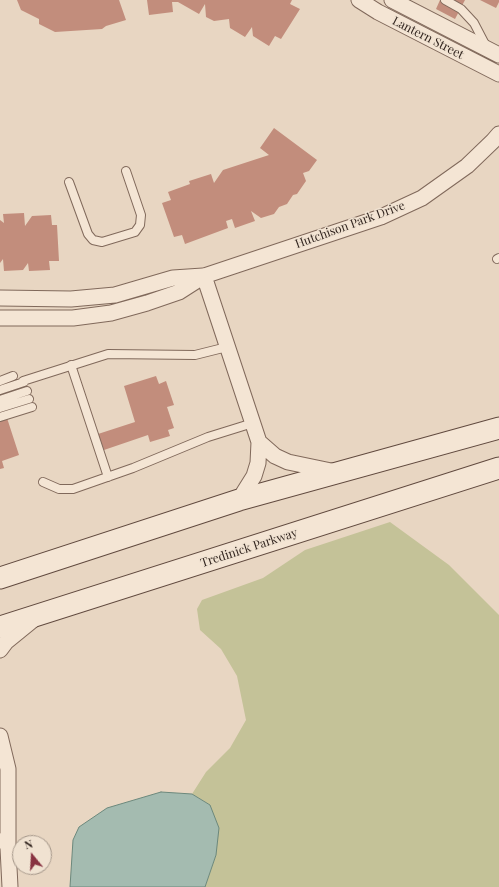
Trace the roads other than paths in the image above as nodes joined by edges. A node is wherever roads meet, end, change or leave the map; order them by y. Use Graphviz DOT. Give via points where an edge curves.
graph roads {
  1 [pos="359,0"];
  2 [pos="392,0"];
  3 [pos="445,0"];
  4 [pos="493,52"];
  5 [pos="499,74"];
  6 [pos="499,134"];
  7 [pos="126,171"];
  8 [pos="69,182"];
  9 [pos="204,276"];
  10 [pos="0,298"];
  11 [pos="0,318"];
  12 [pos="227,347"];
  13 [pos="71,365"];
  14 [pos="13,376"];
  15 [pos="0,381"];
  16 [pos="0,390"];
  17 [pos="29,399"];
  18 [pos="0,400"];
  19 [pos="0,408"];
  20 [pos="0,418"];
  21 [pos="253,423"];
  22 [pos="499,428"];
  23 [pos="259,442"];
  24 [pos="499,468"];
  25 [pos="336,472"];
  26 [pos="108,477"];
  27 [pos="44,482"];
  28 [pos="238,500"];
  29 [pos="0,567"];
  30 [pos="26,570"];
  31 [pos="0,578"];
  32 [pos="39,615"];
  33 [pos="0,628"];
  34 [pos="0,650"];
  35 [pos="0,736"];
  36 [pos="0,823"];
  37 [pos="8,848"];
  38 [pos="10,887"];
  1 -- 5 [label="street, Lantern Street"];
  2 -- 4 [label="street, Lantern Street"];
  3 -- 4 [label="lane" via="461,9 474,23"];
  6 -- 9 [label="street, Hutchison Park Drive" via="467,166 422,198 381,217"];
  7 -- 8 [label="lane" via="141,215 140,225 135,232 102,242 93,240 88,234"];
  9 -- 10 [label="street, Hutchison Park Drive" via="173,278 115,295 71,299"];
  9 -- 11 [label="street, Hutchison Park Drive" via="180,292 112,313 73,318"];
  9 -- 12 [label="street"];
  12 -- 13 [label="lane" via="196,355 108,354"];
  12 -- 21 [label="street"];
  13 -- 16 [label="lane"];
  13 -- 26 [label="lane"];
  14 -- 15 [label="lane"];
  17 -- 18 [label="lane"];
  17 -- 19 [label="lane"];
  17 -- 20 [label="lane"];
  21 -- 23 [label="street"];
  21 -- 26 [label="lane" via="208,437"];
  22 -- 25 [label="street"];
  23 -- 25 [label="street" via="275,456 288,462"];
  23 -- 28 [label="street" via="258,463 254,476"];
  24 -- 32 [label="street, Tredinick Parkway"];
  25 -- 28 [label="street"];
  26 -- 27 [label="lane" via="73,489 59,489"];
  28 -- 30 [label="street"];
  29 -- 30 [label="street"];
  30 -- 31 [label="street"];
  32 -- 33 [label="street, Tredinick Parkway"];
  32 -- 34 [label="street"];
  35 -- 37 [label="street" via="8,769"];
  36 -- 37 [label="street"];
  37 -- 38 [label="street"];
}
